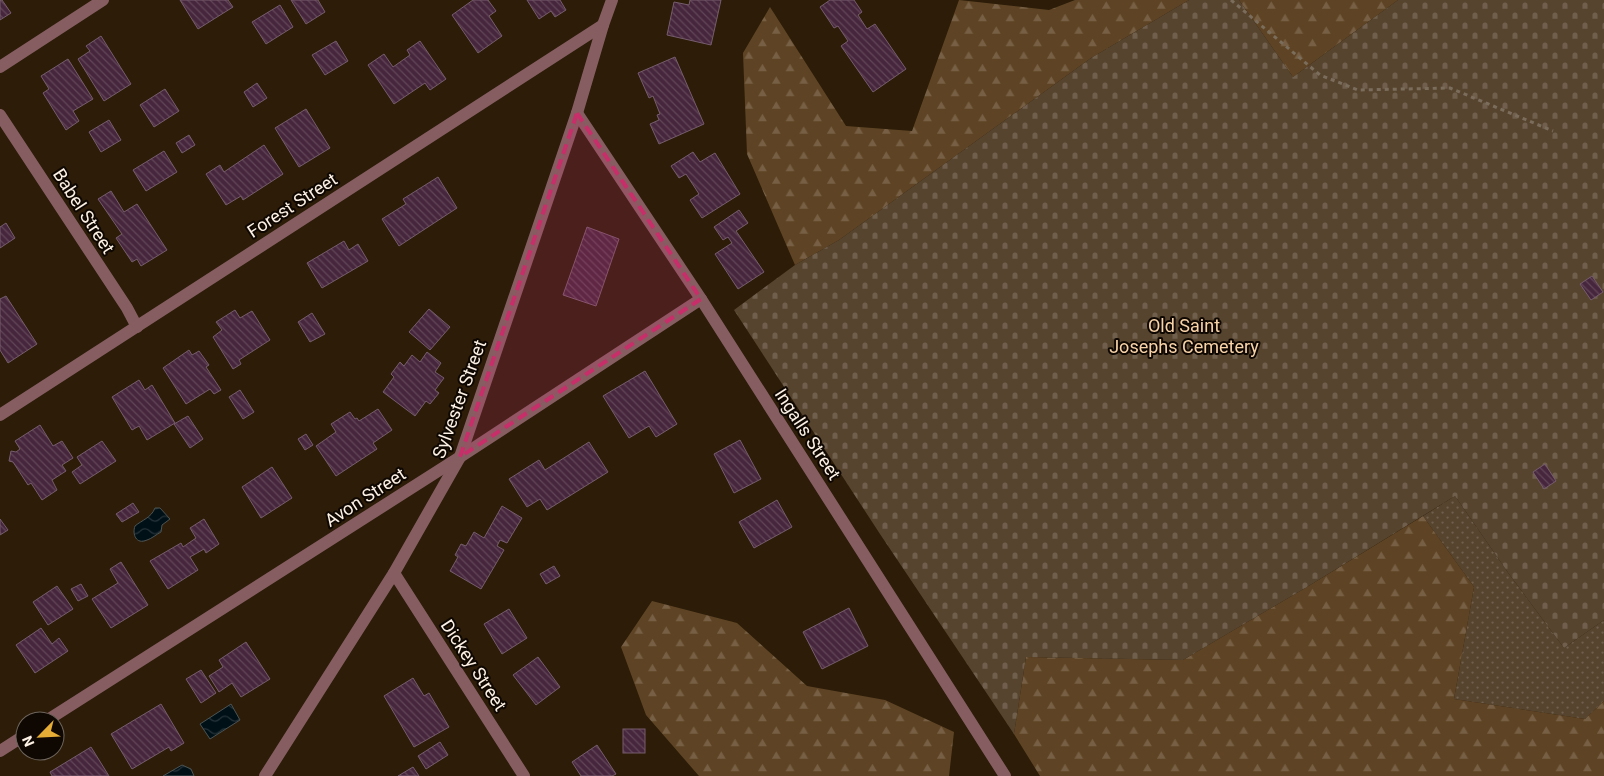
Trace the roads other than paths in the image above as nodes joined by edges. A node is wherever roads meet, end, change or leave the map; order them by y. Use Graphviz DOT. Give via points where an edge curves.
graph roads {
  1 [pos="103,0"];
  2 [pos="612,0"];
  3 [pos="603,25"];
  4 [pos="0,67"];
  5 [pos="577,113"];
  6 [pos="0,115"];
  7 [pos="701,300"];
  8 [pos="138,327"];
  9 [pos="0,415"];
  10 [pos="460,457"];
  11 [pos="394,573"];
  12 [pos="62,711"];
  13 [pos="15,741"];
  14 [pos="0,751"];
  15 [pos="265,776"];
  16 [pos="524,776"];
  17 [pos="1006,776"];
  1 -- 4 [label="street"];
  2 -- 3 [label="street, Sylvester Street"];
  3 -- 5 [label="street, Sylvester Street"];
  3 -- 8 [label="street, Forest Street"];
  5 -- 7 [label="street, Ingalls Street"];
  5 -- 10 [label="street, Sylvester Street"];
  6 -- 8 [label="street, Babel Street"];
  7 -- 10 [label="street, Avon Street"];
  7 -- 17 [label="street, Ingalls Street"];
  8 -- 9 [label="street, Forest Street"];
  10 -- 11 [label="street, Sylvester Street"];
  10 -- 12 [label="street, Avon Street"];
  11 -- 15 [label="street, Sylvester Street"];
  11 -- 16 [label="street, Dickey Street"];
  13 -- 14 [label="street"];
}
